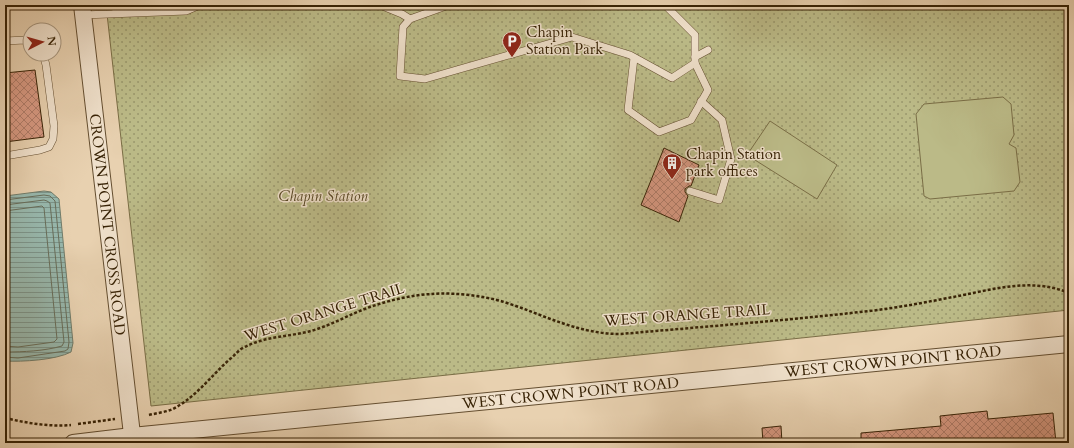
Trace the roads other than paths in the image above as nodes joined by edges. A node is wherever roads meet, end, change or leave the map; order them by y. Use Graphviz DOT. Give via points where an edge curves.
graph roads {
  1 [pos="132,5"];
  2 [pos="200,5"];
  3 [pos="380,5"];
  4 [pos="449,5"];
  5 [pos="665,5"];
  6 [pos="83,10"];
  7 [pos="110,14"];
  8 [pos="410,19"];
  9 [pos="22,40"];
  10 [pos="5,41"];
  11 [pos="708,50"];
  12 [pos="634,58"];
  13 [pos="695,60"];
  14 [pos="45,62"];
  15 [pos="701,101"];
  16 [pos="5,156"];
  17 [pos="690,191"];
  18 [pos="1069,344"];
  19 [pos="133,439"];
  20 [pos="73,443"];
  1 -- 7 [label="lane"];
  2 -- 7 [label="lane" via="186,11"];
  3 -- 8 [label="lane"];
  4 -- 8 [label="lane"];
  5 -- 13 [label="lane" via="695,35"];
  6 -- 7 [label="lane"];
  6 -- 19 [label="street, CROWN POINT CROSS ROAD"];
  8 -- 12 [label="lane" via="403,27 400,76 425,79 572,37"];
  9 -- 10 [label="lane"];
  11 -- 13 [label="lane"];
  12 -- 13 [label="lane" via="672,78"];
  12 -- 15 [label="lane" via="628,110 659,132 691,120"];
  13 -- 15 [label="lane" via="708,90"];
  14 -- 16 [label="lane" via="54,126 53,140 49,147"];
  15 -- 17 [label="lane" via="722,120 732,159 719,200"];
  18 -- 19 [label="street, WEST CROWN POINT ROAD"];
  19 -- 20 [label="street, WEST CROWN POINT ROAD"];
}
